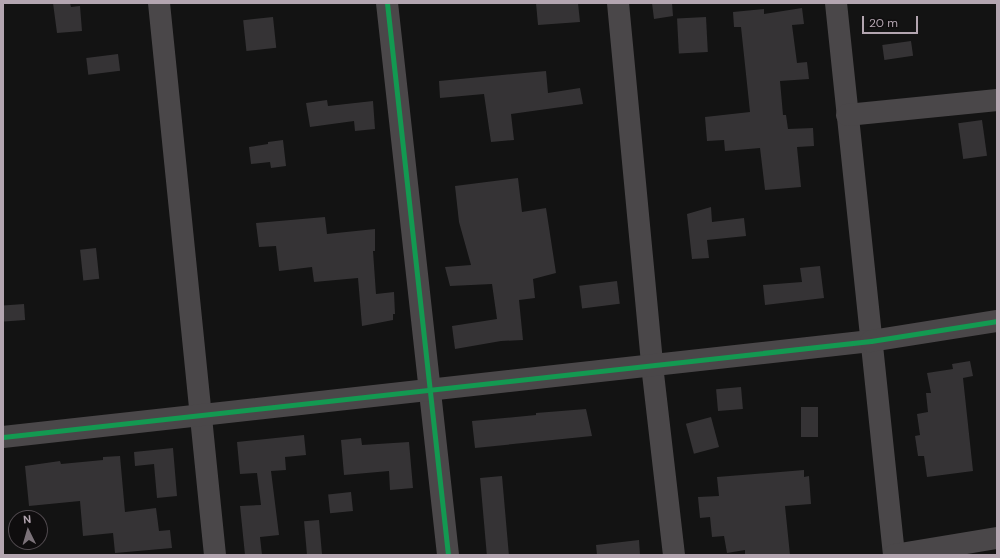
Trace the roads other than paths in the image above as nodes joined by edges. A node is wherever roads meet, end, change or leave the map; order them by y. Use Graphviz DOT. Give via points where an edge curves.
graph roads {
  1 [pos="159,3"];
  2 [pos="387,3"];
  3 [pos="618,3"];
  4 [pos="836,3"];
  5 [pos="997,100"];
  6 [pos="848,115"];
  7 [pos="997,321"];
  8 [pos="871,341"];
  9 [pos="652,365"];
  10 [pos="430,390"];
  11 [pos="201,415"];
  12 [pos="3,437"];
  13 [pos="997,538"];
  14 [pos="215,555"];
  15 [pos="448,555"];
  16 [pos="674,555"];
  17 [pos="894,555"];
  1 -- 11 [label="street"];
  2 -- 10 [label="street"];
  3 -- 9 [label="street"];
  4 -- 6 [label="street"];
  5 -- 6 [label="street"];
  6 -- 8 [label="street"];
  7 -- 8 [label="street"];
  8 -- 9 [label="street"];
  8 -- 17 [label="street"];
  9 -- 10 [label="street"];
  9 -- 16 [label="street"];
  10 -- 11 [label="street"];
  10 -- 15 [label="street"];
  11 -- 12 [label="street"];
  11 -- 14 [label="street"];
  13 -- 17 [label="street"];
}
